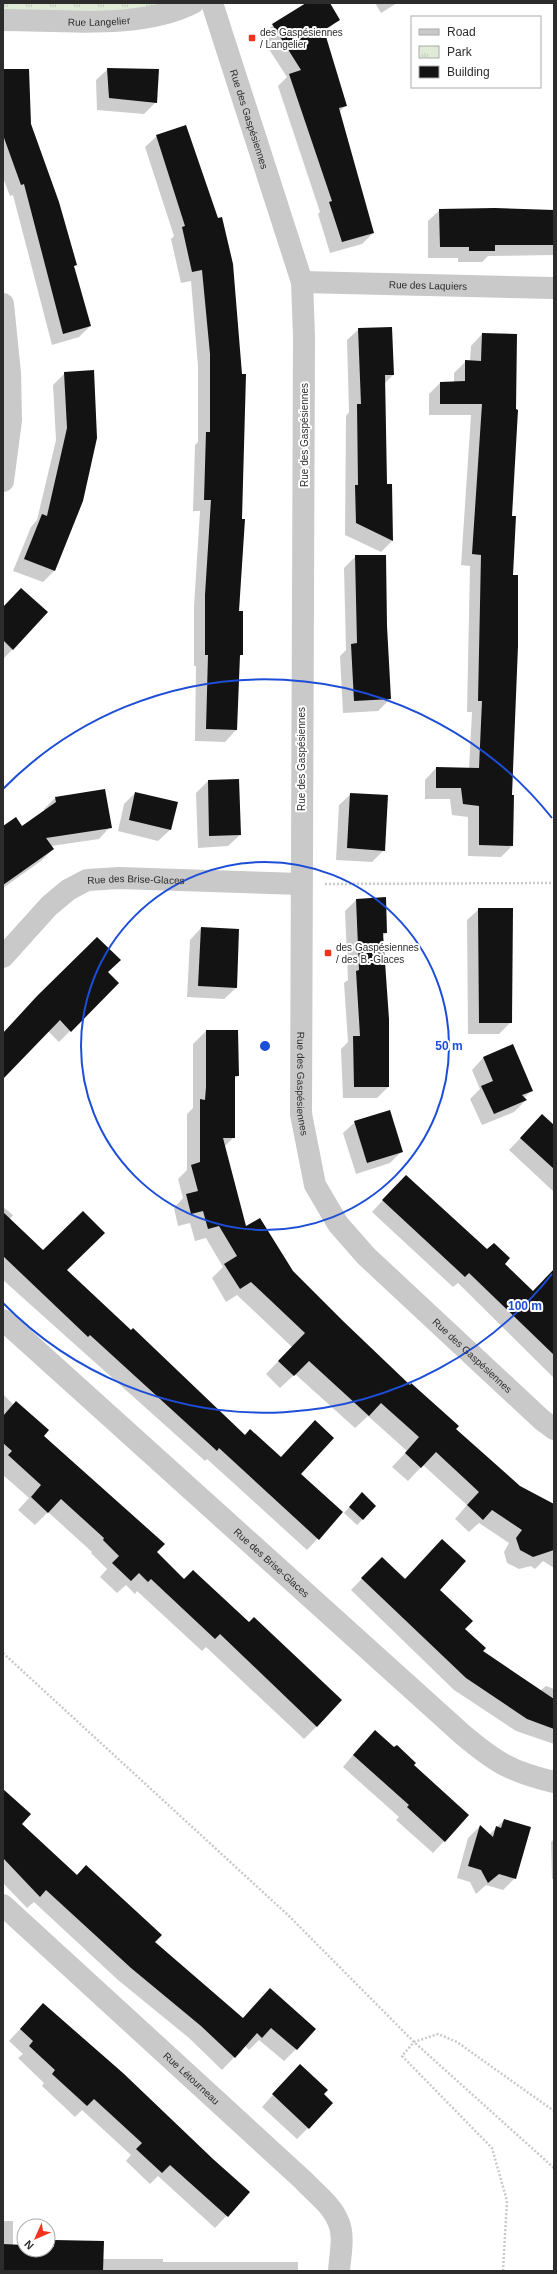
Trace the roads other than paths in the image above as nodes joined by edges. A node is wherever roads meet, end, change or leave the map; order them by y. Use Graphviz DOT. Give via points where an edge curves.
graph roads {
  1 [pos="193,3"];
  2 [pos="212,3"];
  3 [pos="3,20"];
  4 [pos="302,282"];
  5 [pos="554,288"];
  6 [pos="3,304"];
  7 [pos="3,481"];
  8 [pos="301,884"];
  9 [pos="3,957"];
  10 [pos="3,1320"];
  11 [pos="554,1429"];
  12 [pos="554,1782"];
  13 [pos="3,1906"];
  14 [pos="339,2271"];
  1 -- 3 [label="street, Rue Langelier" via="157,16 120,20"];
  2 -- 4 [label="street, Rue des Gaspésiennes"];
  4 -- 5 [label="street, Rue des Laquiers"];
  4 -- 8 [label="street, Rue des Gaspésiennes" via="304,344"];
  6 -- 7 [label="street" via="10,373 11,420"];
  8 -- 9 [label="street, Rue des Brise-Glaces" via="119,878 87,880 68,890 49,906"];
  8 -- 11 [label="street, Rue des Gaspésiennes" via="301,1114 315,1185 338,1224 366,1256"];
  10 -- 12 [label="street, Rue des Brise-Glaces" via="462,1734 492,1759 520,1773"];
  13 -- 14 [label="street, Rue Létourneau" via="303,2180 326,2204 339,2221"];
}
